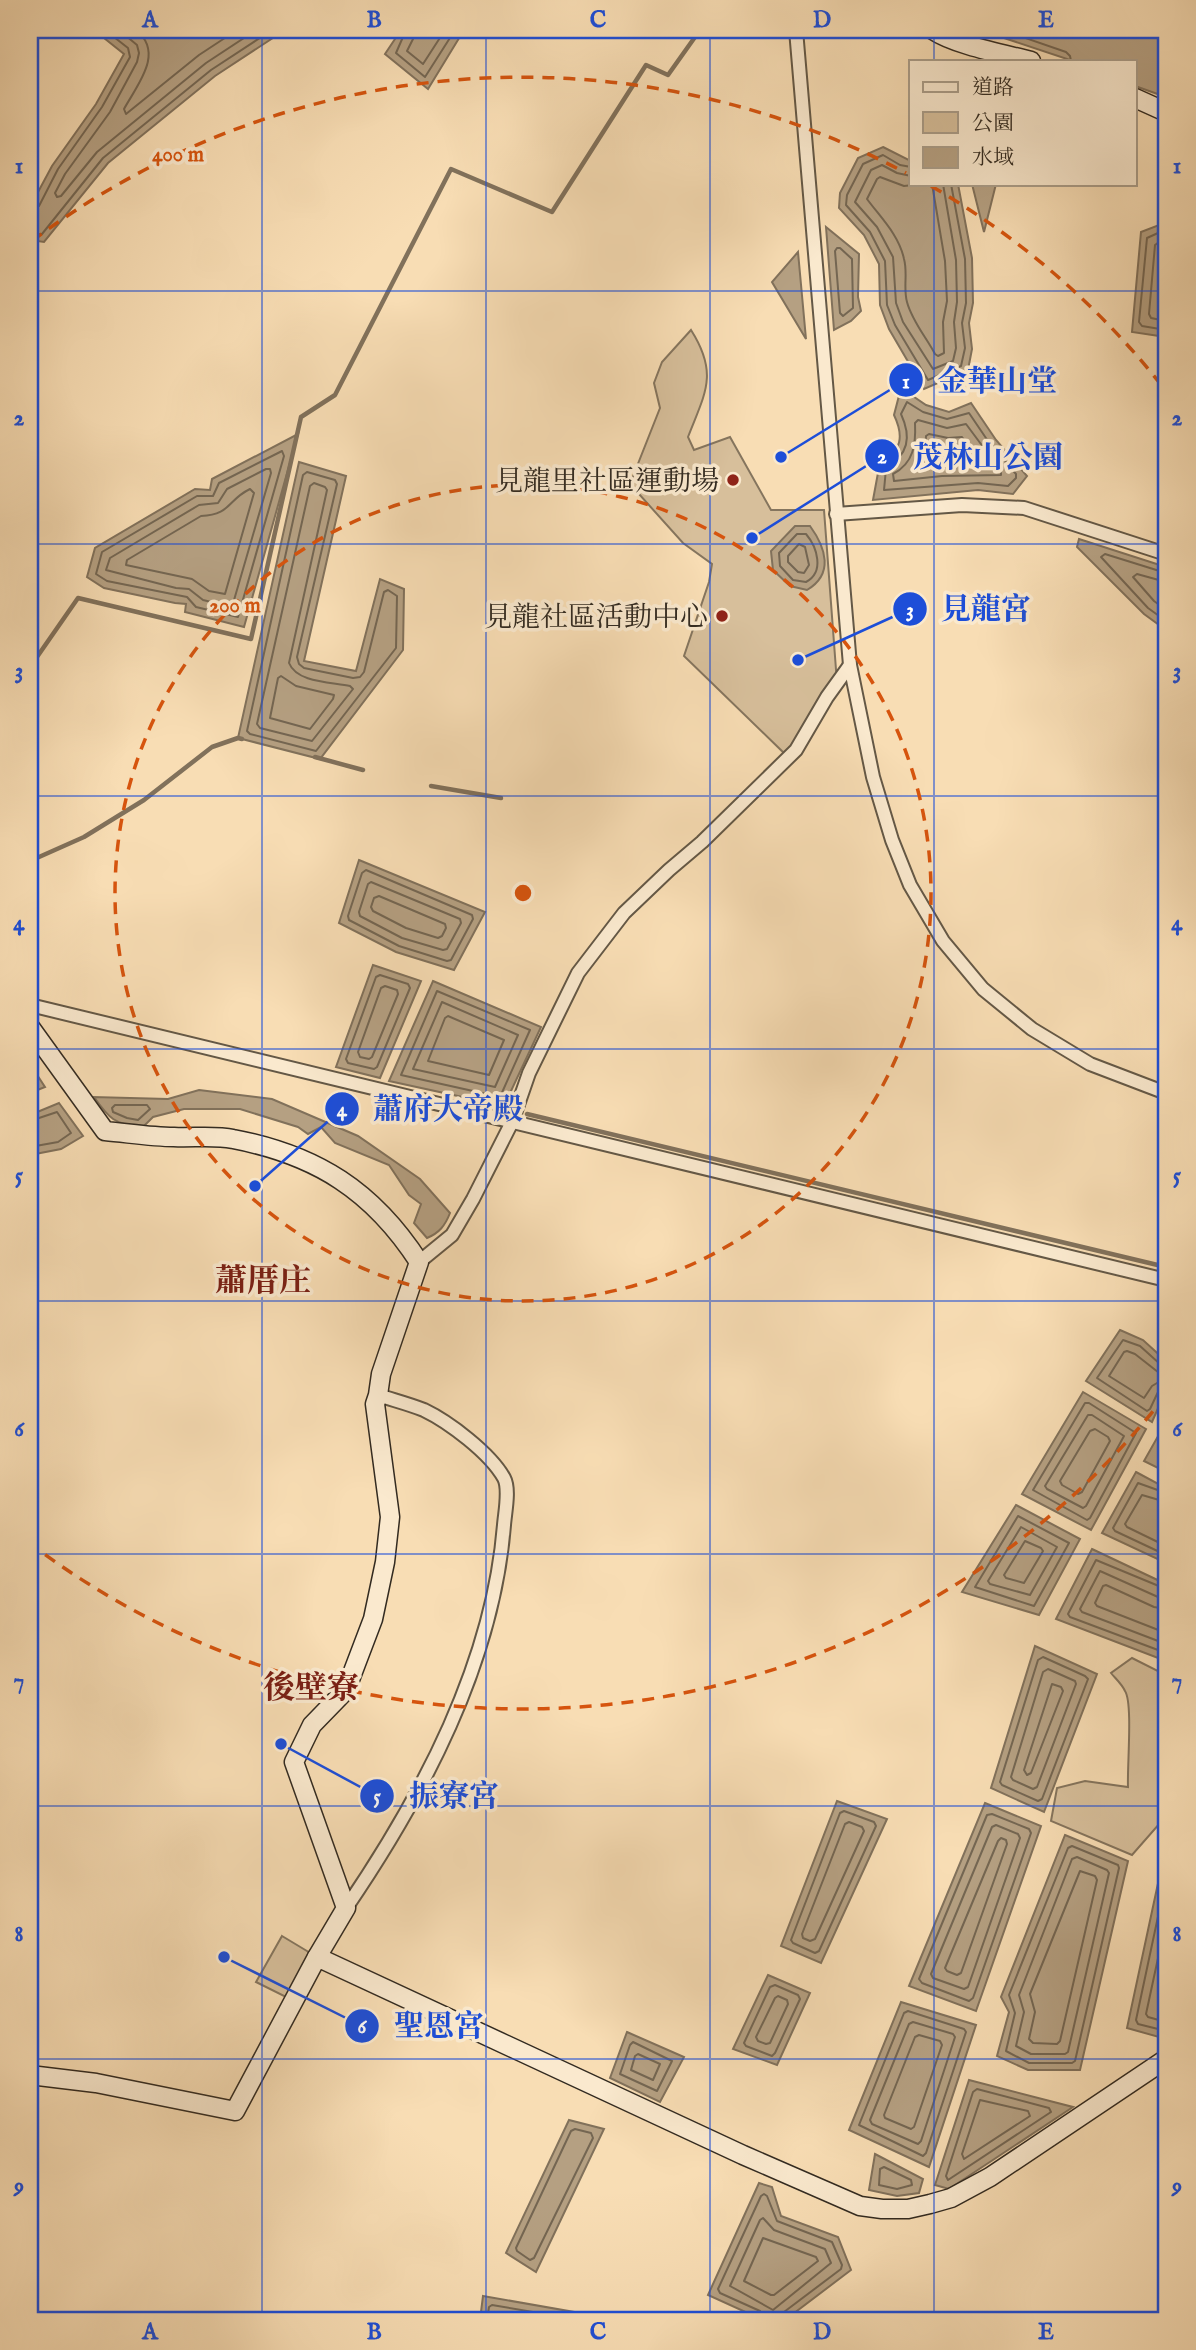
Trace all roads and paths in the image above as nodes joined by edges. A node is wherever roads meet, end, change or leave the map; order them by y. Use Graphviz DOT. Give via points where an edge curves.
graph roads {
  1 [pos="796,30"];
  2 [pos="933,30"];
  3 [pos="1027,60"];
  4 [pos="1136,98"];
  5 [pos="1166,112"];
  6 [pos="836,514"];
  7 [pos="1166,554"];
  8 [pos="850,665"];
  9 [pos="30,1005"];
  10 [pos="30,1027"];
  11 [pos="1166,1093"];
  12 [pos="512,1122"];
  13 [pos="419,1262"];
  14 [pos="1166,1280"];
  15 [pos="378,1395"];
  16 [pos="346,1908"];
  17 [pos="317,1957"];
  18 [pos="1166,2059"];
  19 [pos="30,2075"];
  1 -- 6 [label="street"];
  2 -- 3 [label="street"];
  4 -- 5 [label="street"];
  6 -- 7 [label="street" via="961,505 1024,508"];
  6 -- 8 [label="street"];
  8 -- 11 [label="street" via="891,840 910,886 943,941 983,989 1032,1029 1090,1064"];
  8 -- 12 [label="street" via="796,750 624,913 578,973 529,1073"];
  9 -- 12 [label="street"];
  10 -- 13 [label="street" via="105,1131 231,1138 287,1153 331,1172 366,1199 401,1234"];
  12 -- 13 [label="street" via="452,1235"];
  12 -- 14 [label="street"];
  13 -- 15 [label="street"];
  15 -- 16 [label="street" via="374,1404 390,1517 373,1619 346,1690 312,1725 294,1762"];
  15 -- 16 [label="street" via="423,1410 454,1429 506,1480 506,1502 498,1580 441,1749 387,1849"];
  16 -- 17 [label="street"];
  17 -- 18 [label="street" via="743,2155 860,2206 882,2209 908,2209 951,2198 1033,2150"];
  17 -- 19 [label="street" via="235,2111 96,2083"];
}
